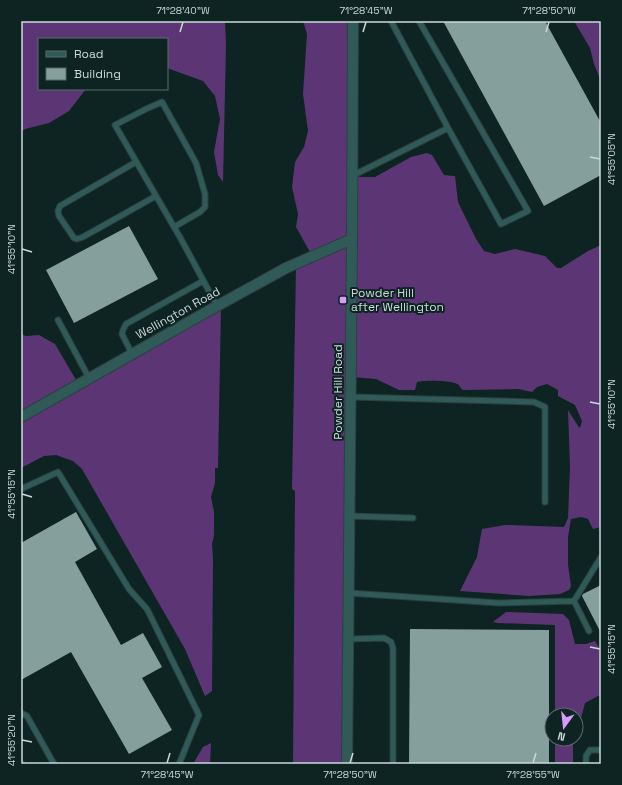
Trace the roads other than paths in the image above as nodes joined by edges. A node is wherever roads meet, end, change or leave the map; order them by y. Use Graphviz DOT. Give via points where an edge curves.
graph roads {
  1 [pos="352,21"];
  2 [pos="391,21"];
  3 [pos="419,21"];
  4 [pos="448,128"];
  5 [pos="136,162"];
  6 [pos="352,176"];
  7 [pos="156,196"];
  8 [pos="174,227"];
  9 [pos="352,239"];
  10 [pos="203,281"];
  11 [pos="217,306"];
  12 [pos="58,320"];
  13 [pos="132,354"];
  14 [pos="90,378"];
  15 [pos="351,397"];
  16 [pos="21,417"];
  17 [pos="21,489"];
  18 [pos="545,502"];
  19 [pos="350,516"];
  20 [pos="413,518"];
  21 [pos="601,557"];
  22 [pos="349,593"];
  23 [pos="574,601"];
  24 [pos="588,631"];
  25 [pos="349,639"];
  26 [pos="21,714"];
  27 [pos="601,750"];
  28 [pos="54,764"];
  29 [pos="179,764"];
  30 [pos="348,764"];
  31 [pos="393,764"];
  32 [pos="586,764"];
  1 -- 6 [label="street, Powder Hill Road"];
  2 -- 4 [label="lane"];
  3 -- 4 [label="lane" via="528,211 501,224"];
  4 -- 6 [label="lane"];
  5 -- 7 [label="lane"];
  5 -- 7 [label="lane" via="60,206 59,216 74,238 82,238"];
  5 -- 8 [label="lane" via="115,125 162,102 196,163 205,194 205,207"];
  6 -- 9 [label="street, Powder Hill Road"];
  7 -- 8 [label="lane"];
  8 -- 10 [label="lane"];
  9 -- 11 [label="street, Wellington Road" via="286,268"];
  9 -- 15 [label="street, Powder Hill Road"];
  10 -- 11 [label="lane"];
  10 -- 13 [label="lane" via="126,324 122,334"];
  11 -- 13 [label="street, Wellington Road"];
  12 -- 14 [label="lane"];
  13 -- 14 [label="street, Wellington Road"];
  14 -- 16 [label="street, Wellington Road"];
  15 -- 18 [label="lane" via="534,402 545,407"];
  15 -- 19 [label="street, Powder Hill Road"];
  17 -- 29 [label="lane" via="58,472 129,589 147,609 199,715"];
  19 -- 20 [label="lane"];
  19 -- 22 [label="street, Powder Hill Road"];
  21 -- 23 [label="lane"];
  22 -- 23 [label="lane" via="499,603"];
  22 -- 25 [label="street, Powder Hill Road"];
  23 -- 24 [label="lane"];
  25 -- 30 [label="street, Powder Hill Road"];
  25 -- 31 [label="lane" via="384,638 391,642"];
  26 -- 28 [label="lane" via="27,716"];
  27 -- 32 [label="lane" via="590,750 586,756"];
}
